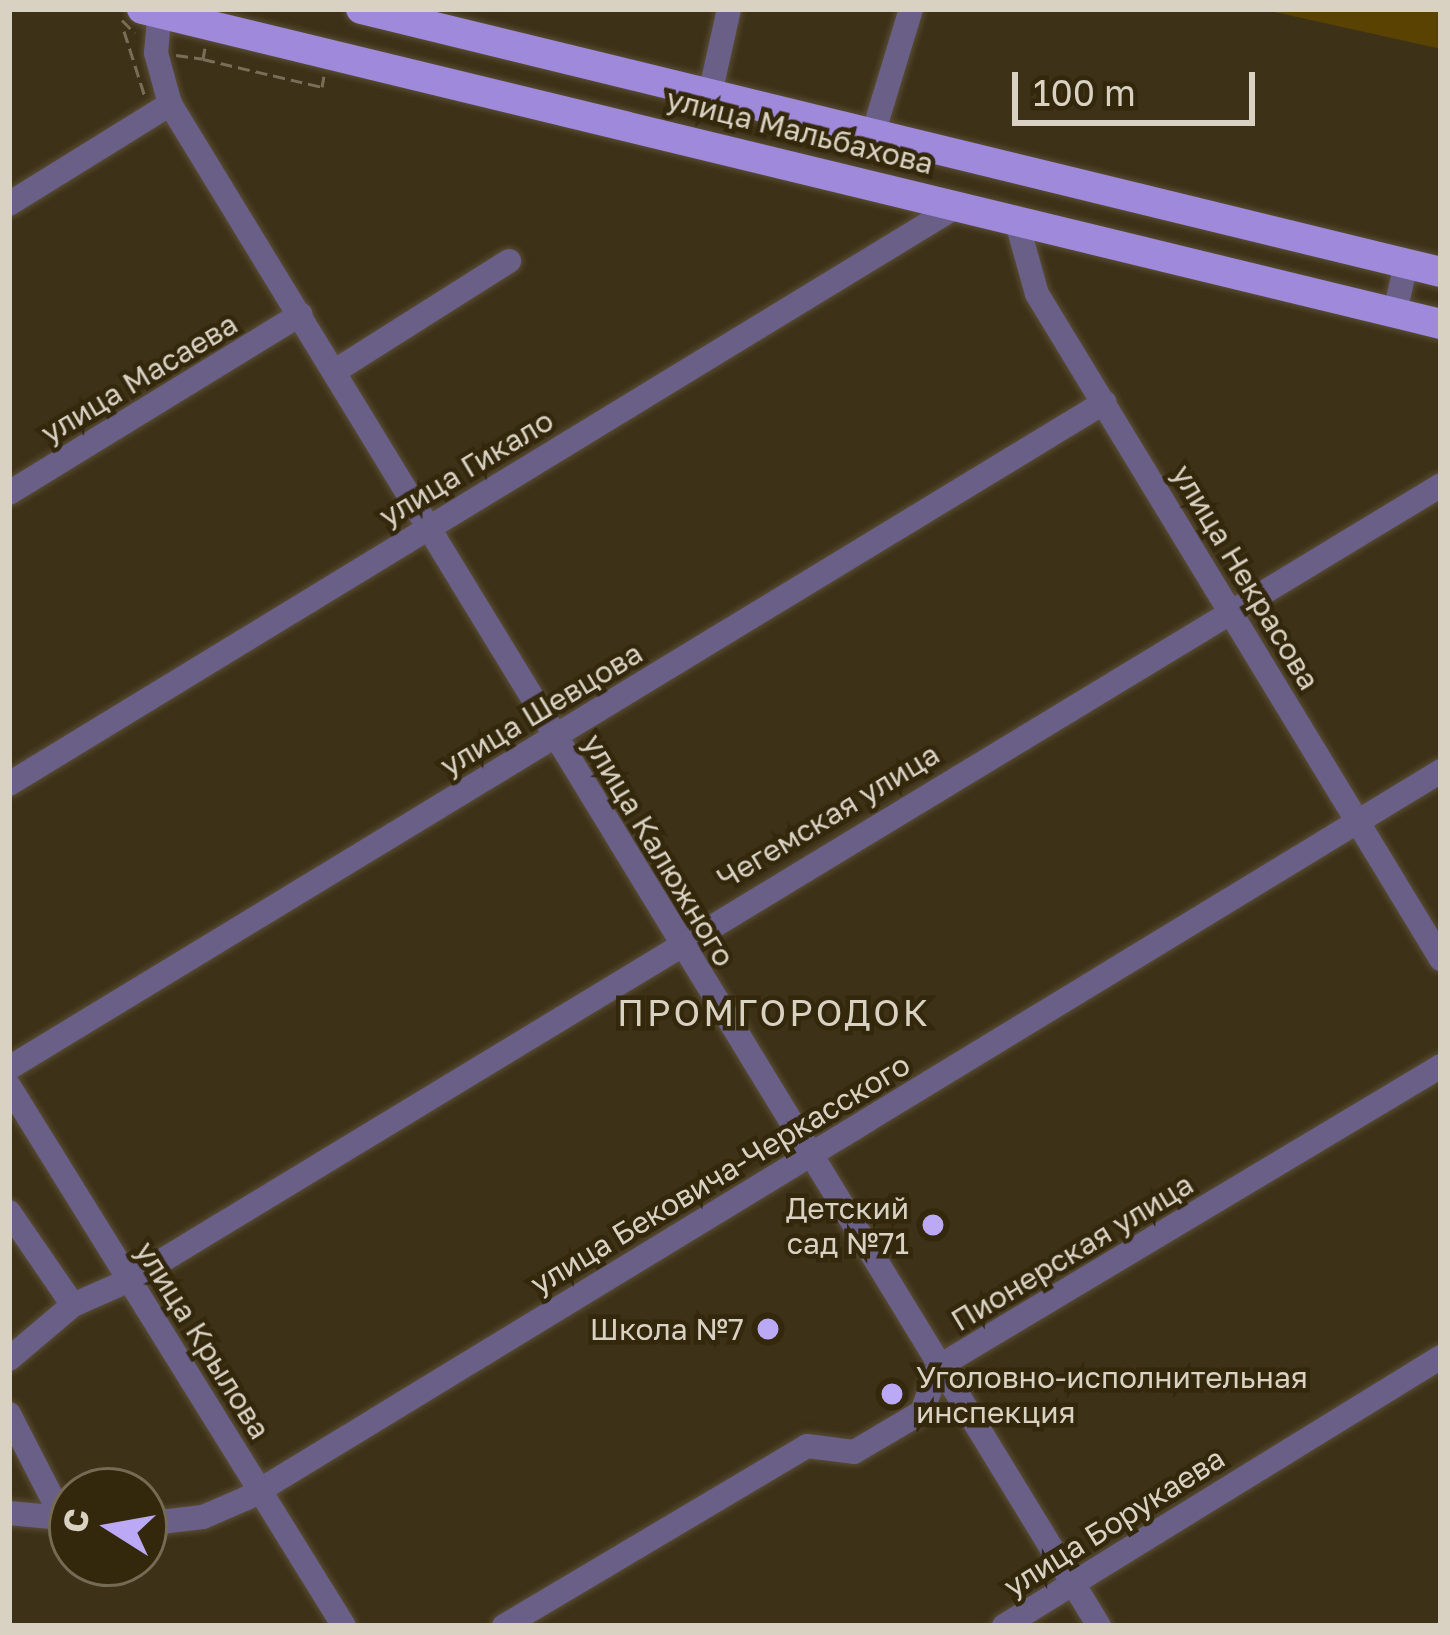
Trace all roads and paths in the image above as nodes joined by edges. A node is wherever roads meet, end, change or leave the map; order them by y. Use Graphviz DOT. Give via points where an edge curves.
graph roads {
  1 [pos="361,9"];
  2 [pos="729,9"];
  3 [pos="911,9"];
  4 [pos="143,16"];
  5 [pos="206,34"];
  6 [pos="174,42"];
  7 [pos="203,59"];
  8 [pos="324,74"];
  9 [pos="710,94"];
  10 [pos="170,104"];
  11 [pos="873,134"];
  12 [pos="9,204"];
  13 [pos="957,206"];
  14 [pos="1016,219"];
  15 [pos="508,261"];
  16 [pos="1406,264"];
  17 [pos="1441,272"];
  18 [pos="1395,312"];
  19 [pos="301,314"];
  20 [pos="1441,323"];
  21 [pos="335,371"];
  22 [pos="1105,402"];
  23 [pos="1441,485"];
  24 [pos="9,493"];
  25 [pos="427,527"];
  26 [pos="1228,608"];
  27 [pos="555,734"];
  28 [pos="1441,771"];
  29 [pos="9,784"];
  30 [pos="1360,820"];
  31 [pos="679,942"];
  32 [pos="1441,959"];
  33 [pos="1441,1066"];
  34 [pos="9,1068"];
  35 [pos="9,1087"];
  36 [pos="809,1155"];
  37 [pos="12,1222"];
  38 [pos="130,1280"];
  39 [pos="73,1305"];
  40 [pos="1441,1357"];
  41 [pos="9,1359"];
  42 [pos="938,1367"];
  43 [pos="9,1414"];
  44 [pos="48,1483"];
  45 [pos="260,1487"];
  46 [pos="9,1513"];
  47 [pos="48,1517"];
  48 [pos="168,1521"];
  49 [pos="1072,1583"];
  50 [pos="344,1626"];
  51 [pos="504,1626"];
  52 [pos="1004,1626"];
  53 [pos="1099,1626"];
  1 -- 9 [label="main road, улица Мальбахова"];
  2 -- 9 [label="street"];
  3 -- 11 [label="street"];
  4 -- 10 [label="street, улица Калюжного"];
  4 -- 13 [label="main road, улица Мальбахова"];
  5 -- 7 [label="path"];
  6 -- 7 [label="path" via="174,55"];
  7 -- 8 [label="path" via="322,87"];
  9 -- 11 [label="main road, улица Мальбахова"];
  10 -- 12 [label="street"];
  10 -- 19 [label="street, улица Калюжного"];
  11 -- 16 [label="main road, улица Мальбахова"];
  13 -- 14 [label="main road, улица Мальбахова"];
  13 -- 25 [label="street, улица Гикало"];
  14 -- 18 [label="main road, улица Мальбахова"];
  14 -- 22 [label="street, улица Некрасова" via="1036,293"];
  15 -- 21 [label="street"];
  16 -- 17 [label="main road, улица Мальбахова"];
  16 -- 18 [label="street"];
  18 -- 20 [label="main road, улица Мальбахова"];
  19 -- 21 [label="street, улица Калюжного"];
  19 -- 24 [label="street, улица Масаева"];
  21 -- 25 [label="street, улица Калюжного"];
  22 -- 26 [label="street, улица Некрасова"];
  22 -- 27 [label="street, улица Шевцова"];
  23 -- 26 [label="street, Чегемская улица"];
  25 -- 27 [label="street, улица Калюжного"];
  25 -- 29 [label="street, улица Гикало"];
  26 -- 30 [label="street, улица Некрасова"];
  26 -- 31 [label="street, Чегемская улица"];
  27 -- 31 [label="street, улица Калюжного"];
  27 -- 34 [label="street, улица Шевцова"];
  28 -- 30 [label="street, улица Бековича-Черкасского"];
  30 -- 32 [label="street, улица Некрасова"];
  30 -- 36 [label="street, улица Бековича-Черкасского"];
  31 -- 36 [label="street, улица Калюжного"];
  31 -- 38 [label="street, Чегемская улица"];
  33 -- 42 [label="street, Пионерская улица"];
  35 -- 38 [label="street, улица Крылова"];
  36 -- 42 [label="street, улица Калюжного"];
  36 -- 45 [label="street, улица Бековича-Черкасского"];
  37 -- 39 [label="street"];
  38 -- 39 [label="street, Чегемская улица"];
  38 -- 45 [label="street, улица Крылова"];
  39 -- 41 [label="street, Чегемская улица"];
  40 -- 49 [label="street, улица Борукаева"];
  42 -- 49 [label="street, улица Калюжного"];
  42 -- 51 [label="street, Пионерская улица" via="922,1412 854,1452 807,1446"];
  43 -- 44 [label="street"];
  45 -- 48 [label="street, улица Бековича-Черкасского" via="203,1517"];
  45 -- 50 [label="street, улица Крылова"];
  46 -- 47 [label="street"];
  49 -- 52 [label="street, улица Борукаева"];
  49 -- 53 [label="street, улица Калюжного"];
}
